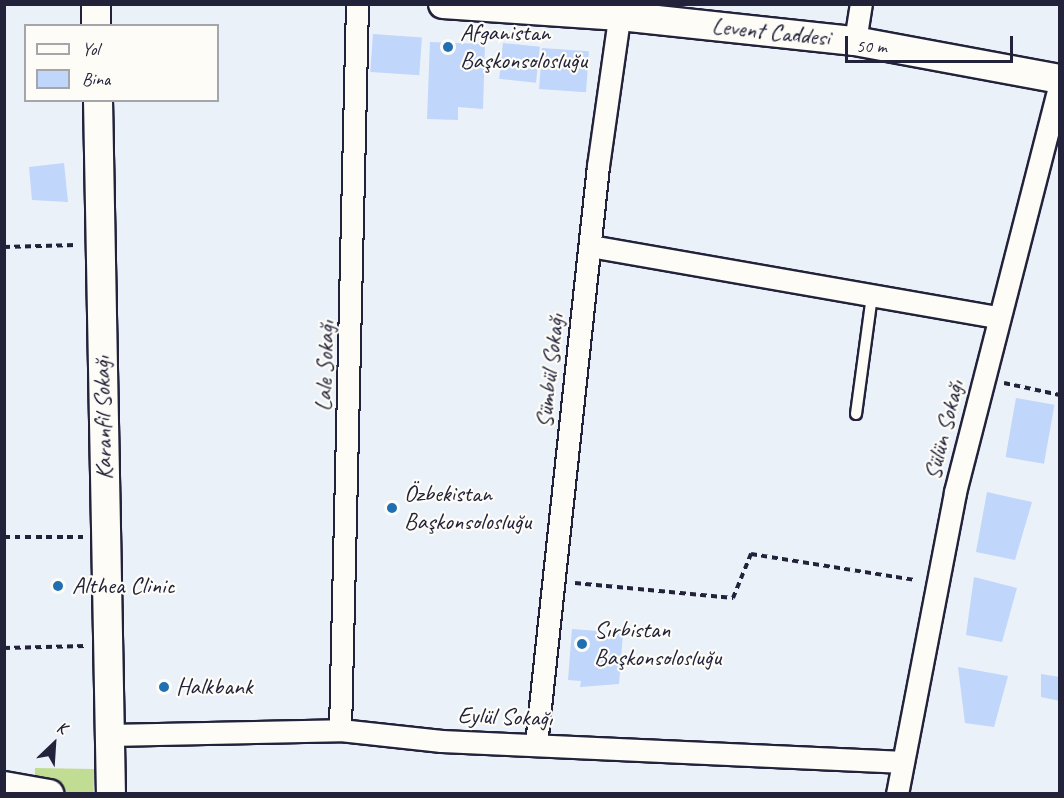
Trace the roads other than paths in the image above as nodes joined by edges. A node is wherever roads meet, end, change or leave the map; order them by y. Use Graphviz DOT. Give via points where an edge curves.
graph roads {
  1 [pos="96,4"];
  2 [pos="357,4"];
  3 [pos="443,4"];
  4 [pos="861,4"];
  5 [pos="621,10"];
  6 [pos="96,24"];
  7 [pos="855,41"];
  8 [pos="1059,80"];
  9 [pos="98,102"];
  10 [pos="590,246"];
  11 [pos="872,295"];
  12 [pos="997,317"];
  13 [pos="856,414"];
  14 [pos="340,729"];
  15 [pos="109,735"];
  16 [pos="536,744"];
  17 [pos="900,762"];
  18 [pos="15,789"];
  19 [pos="49,794"];
  20 [pos="111,794"];
  21 [pos="897,794"];
  1 -- 6 [label="street"];
  2 -- 14 [label="street, Lale Sokağı"];
  3 -- 5 [label="street, Levent Caddesi"];
  4 -- 7 [label="street"];
  5 -- 7 [label="street, Levent Caddesi"];
  5 -- 10 [label="street, Sümbül Sokağı"];
  7 -- 8 [label="street, Levent Caddesi"];
  8 -- 12 [label="street, Sülün Sokağı"];
  9 -- 15 [label="street, Karanfil Sokağı"];
  10 -- 11 [label="street"];
  10 -- 16 [label="street, Sümbül Sokağı"];
  11 -- 12 [label="street"];
  11 -- 13 [label="lane"];
  12 -- 17 [label="street, Sülün Sokağı"];
  14 -- 15 [label="street, Eylül Sokağı"];
  14 -- 16 [label="street, Eylül Sokağı"];
  15 -- 20 [label="street, Karanfil Sokağı"];
  16 -- 17 [label="street, Eylül Sokağı"];
  17 -- 21 [label="street, Sülün Sokağı"];
  18 -- 19 [label="street"];
}
